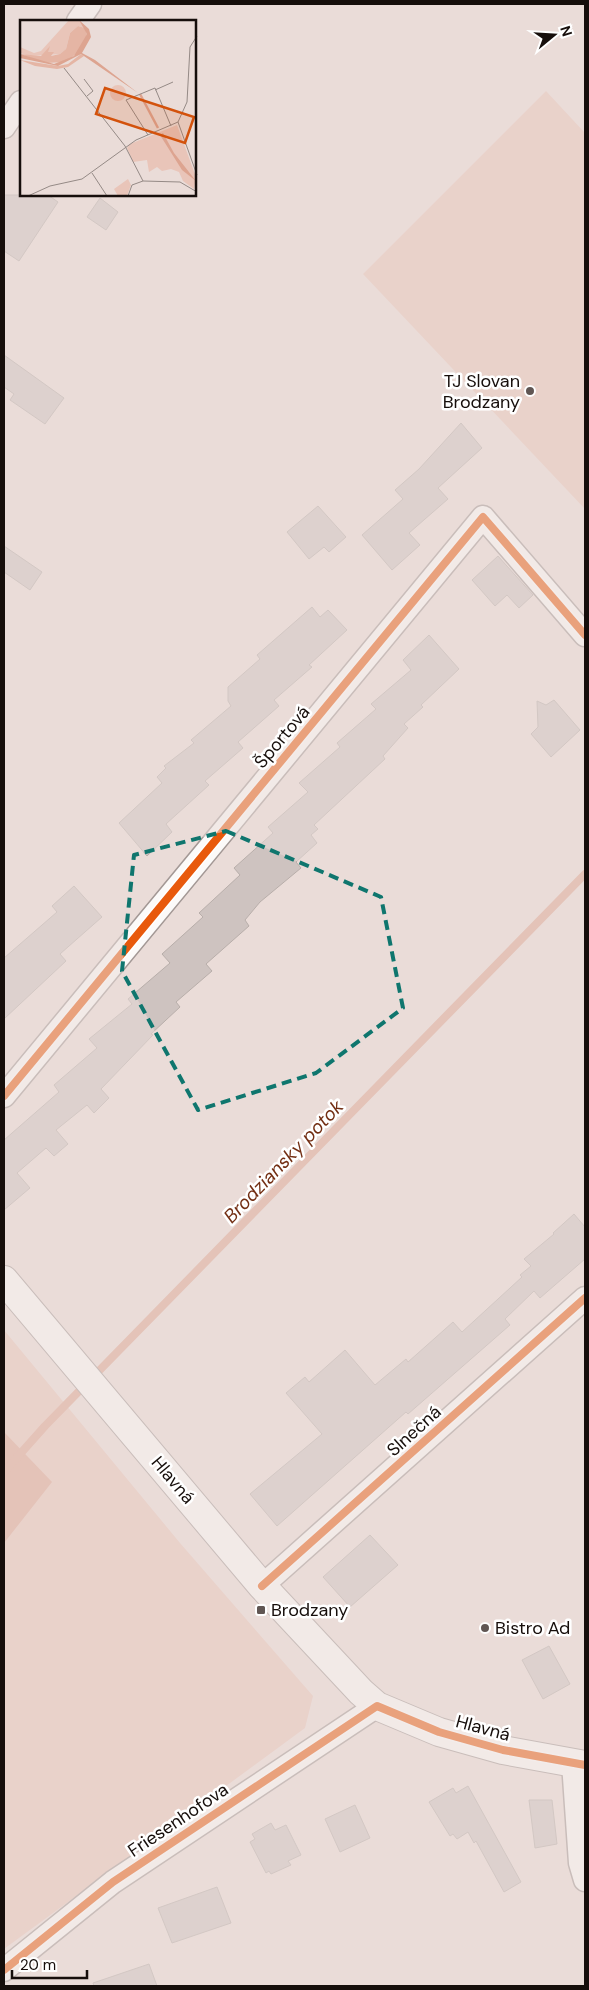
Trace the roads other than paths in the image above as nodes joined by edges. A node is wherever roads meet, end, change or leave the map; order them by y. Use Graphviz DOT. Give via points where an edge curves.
graph roads {
  1 [pos="90,4"];
  2 [pos="79,20"];
  3 [pos="20,103"];
  4 [pos="4,127"];
  5 [pos="585,635"];
  6 [pos="4,1096"];
  7 [pos="4,1280"];
  8 [pos="585,1298"];
  9 [pos="262,1586"];
  10 [pos="377,1706"];
  11 [pos="579,1764"];
  12 [pos="585,1880"];
  13 [pos="4,1970"];
  1 -- 2 [label="street"];
  3 -- 4 [label="street"];
  5 -- 6 [label="street, Športová" via="483,518"];
  7 -- 9 [label="main road, Hlavná"];
  8 -- 9 [label="street, Slnečná"];
  9 -- 10 [label="main road, Hlavná"];
  10 -- 11 [label="main road, Hlavná" via="439,1732 502,1750"];
  10 -- 13 [label="street, Friesenhofova" via="113,1882"];
  11 -- 12 [label="street" via="580,1863"];
}
